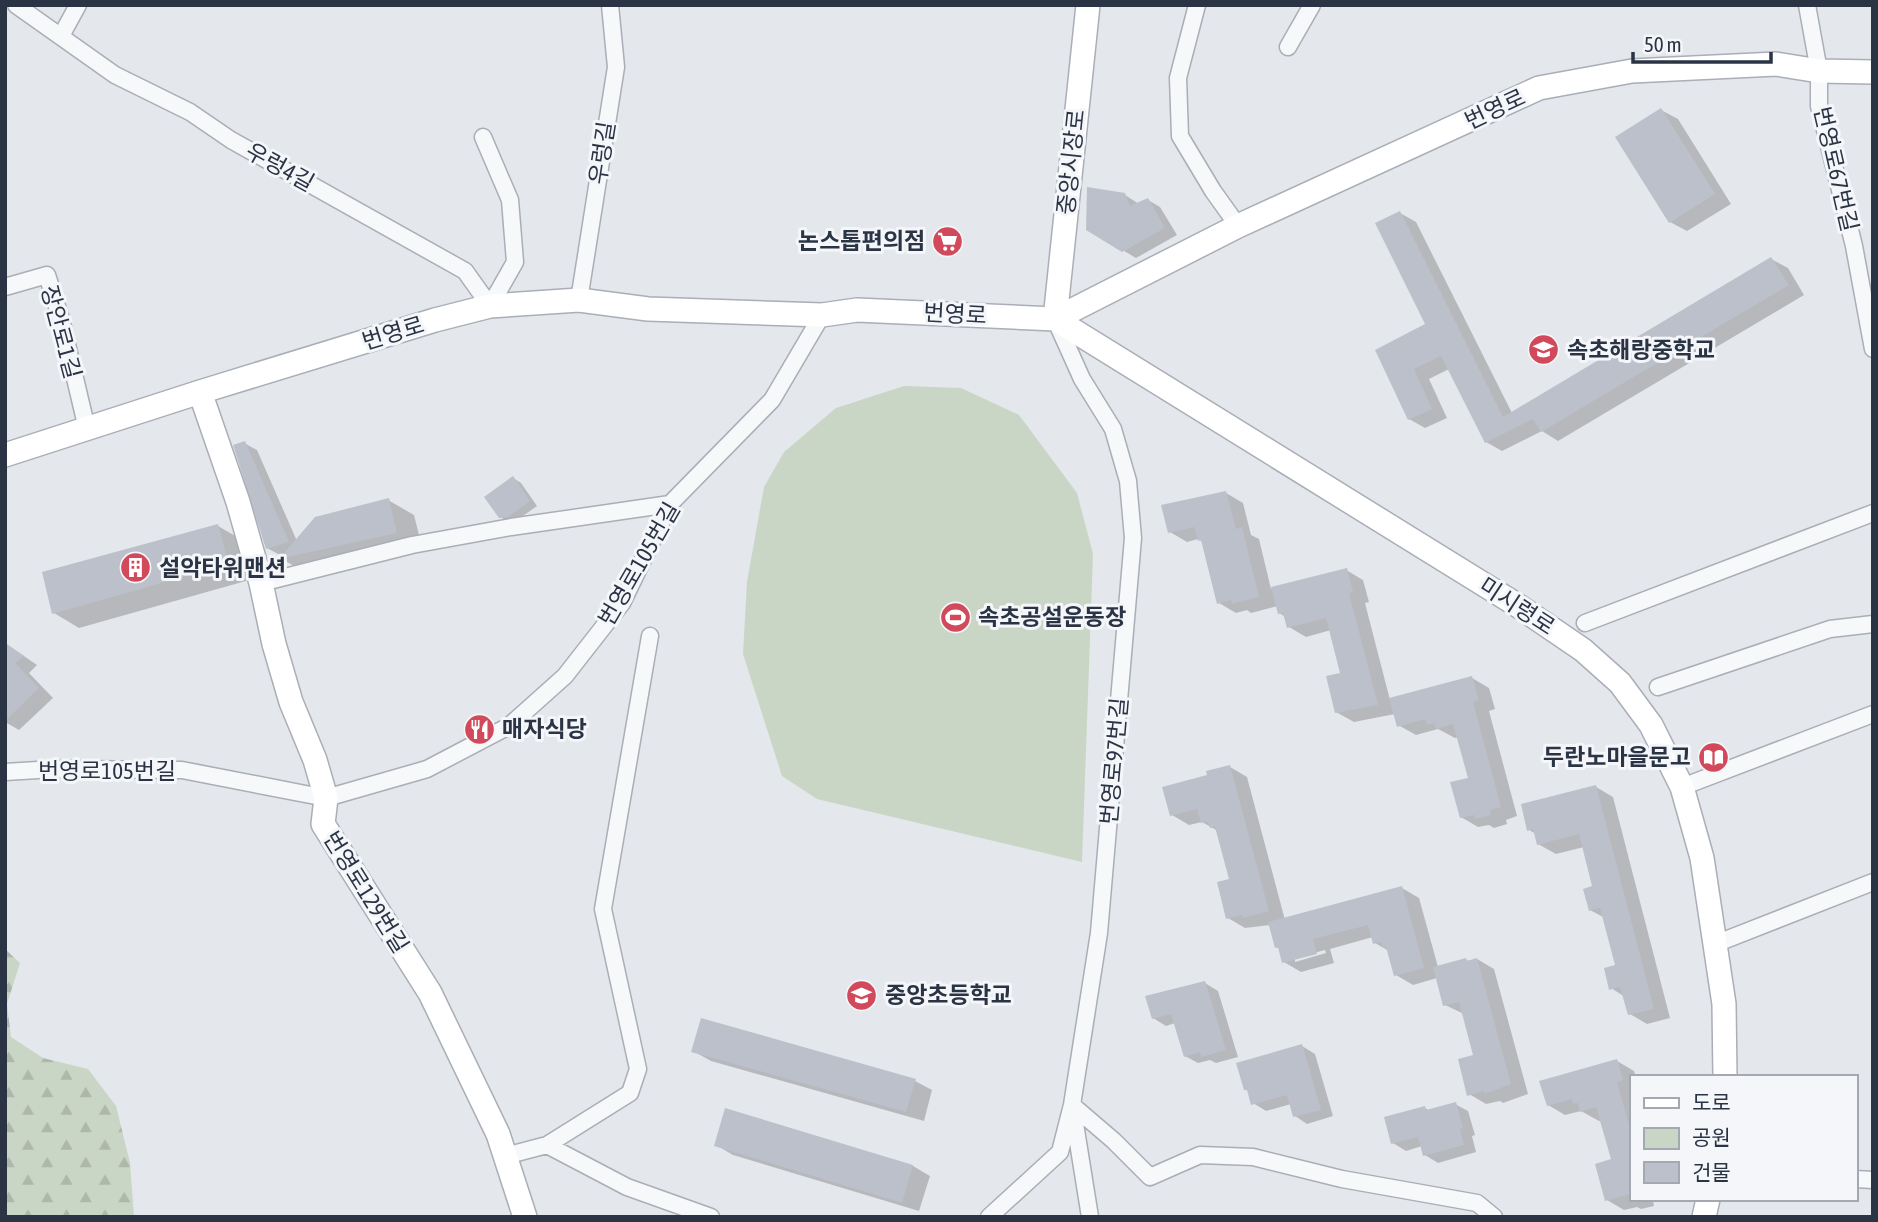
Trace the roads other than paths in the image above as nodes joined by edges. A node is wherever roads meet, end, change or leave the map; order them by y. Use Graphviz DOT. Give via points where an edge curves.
graph roads {
  1 [pos="16,5"];
  2 [pos="78,5"];
  3 [pos="611,5"];
  4 [pos="1088,5"];
  5 [pos="1197,5"];
  6 [pos="1312,5"];
  7 [pos="1807,5"];
  8 [pos="61,36"];
  9 [pos="1288,47"];
  10 [pos="1819,71"];
  11 [pos="1873,72"];
  12 [pos="482,137"];
  13 [pos="1238,226"];
  14 [pos="5,287"];
  15 [pos="579,300"];
  16 [pos="490,306"];
  17 [pos="822,315"];
  18 [pos="1055,319"];
  19 [pos="1872,344"];
  20 [pos="200,392"];
  21 [pos="87,429"];
  22 [pos="5,455"];
  23 [pos="670,504"];
  24 [pos="1873,513"];
  25 [pos="261,583"];
  26 [pos="1585,622"];
  27 [pos="1873,624"];
  28 [pos="650,636"];
  29 [pos="1658,687"];
  30 [pos="1873,714"];
  31 [pos="5,772"];
  32 [pos="1682,787"];
  33 [pos="326,798"];
  34 [pos="1873,882"];
  35 [pos="1715,944"];
  36 [pos="1725,1075"];
  37 [pos="1072,1105"];
  38 [pos="547,1145"];
  39 [pos="505,1156"];
  40 [pos="525,1217"];
  41 [pos="711,1217"];
  42 [pos="989,1217"];
  43 [pos="1090,1217"];
  44 [pos="1494,1217"];
  1 -- 8 [label="street, 우렁4길"];
  2 -- 8 [label="street"];
  3 -- 15 [label="street, 우렁길" via="616,67"];
  4 -- 18 [label="main road, 중앙시장로"];
  5 -- 13 [label="street" via="1178,78 1180,136"];
  6 -- 9 [label="street"];
  7 -- 10 [label="street, 번영로67번길"];
  8 -- 16 [label="street, 우렁4길" via="115,75 465,271"];
  10 -- 11 [label="main road, 번영로"];
  10 -- 13 [label="main road, 번영로" via="1776,64 1632,71 1539,88"];
  10 -- 19 [label="street, 번영로67번길" via="1819,106 1854,246"];
  12 -- 16 [label="street" via="510,200 515,262"];
  13 -- 18 [label="main road, 번영로"];
  14 -- 21 [label="street, 장안로1길" via="47,275"];
  15 -- 16 [label="main road, 번영로"];
  15 -- 17 [label="main road, 번영로" via="648,309"];
  16 -- 20 [label="main road, 번영로"];
  17 -- 18 [label="main road, 번영로" via="857,310"];
  17 -- 23 [label="street, 번영로105번길" via="772,400"];
  18 -- 32 [label="main road, 미시령로" via="1583,650 1620,683 1651,725"];
  18 -- 37 [label="street, 번영로97번길" via="1082,380 1113,429 1128,481 1133,538 1099,933"];
  20 -- 21 [label="main road, 번영로"];
  20 -- 25 [label="main road, 번영로129번길"];
  21 -- 22 [label="main road, 번영로"];
  23 -- 25 [label="street" via="412,545"];
  23 -- 33 [label="street, 번영로105번길" via="622,603 565,676 509,726 428,769"];
  24 -- 26 [label="street"];
  25 -- 33 [label="main road, 번영로129번길" via="277,656"];
  27 -- 29 [label="street" via="1830,629"];
  28 -- 38 [label="street" via="603,909 638,1069 630,1093"];
  30 -- 32 [label="street"];
  31 -- 33 [label="street, 번영로105번길" via="183,770"];
  32 -- 35 [label="main road, 미시령로" via="1702,858"];
  33 -- 39 [label="main road, 번영로129번길" via="323,824 430,993"];
  34 -- 35 [label="street"];
  35 -- 36 [label="main road, 미시령로" via="1724,1004"];
  37 -- 42 [label="street" via="1060,1152"];
  37 -- 43 [label="street, 번영로97번길"];
  37 -- 44 [label="street" via="1150,1177 1200,1155 1253,1157 1342,1179 1477,1203"];
  38 -- 39 [label="street"];
  38 -- 41 [label="street" via="627,1187"];
  39 -- 40 [label="main road, 번영로129번길"];
}
